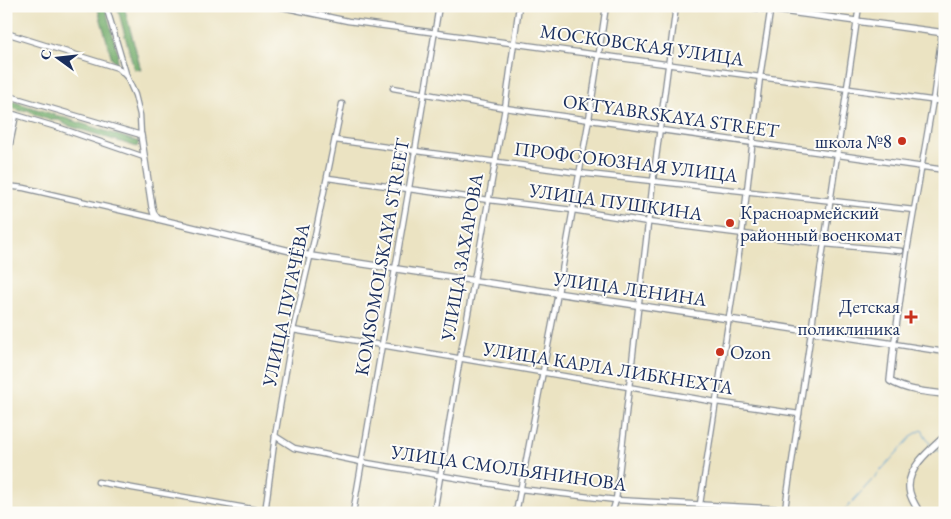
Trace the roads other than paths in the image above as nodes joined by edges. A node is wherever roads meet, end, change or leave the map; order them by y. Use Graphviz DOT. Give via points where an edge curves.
graph roads {
  1 [pos="106,6"];
  2 [pos="277,6"];
  3 [pos="439,6"];
  4 [pos="520,6"];
  5 [pos="606,6"];
  6 [pos="676,6"];
  7 [pos="745,6"];
  8 [pos="859,6"];
  9 [pos="771,8"];
  10 [pos="945,10"];
  11 [pos="857,22"];
  12 [pos="435,32"];
  13 [pos="6,33"];
  14 [pos="943,33"];
  15 [pos="514,42"];
  16 [pos="598,55"];
  17 [pos="669,64"];
  18 [pos="127,77"];
  19 [pos="760,77"];
  20 [pos="393,88"];
  21 [pos="846,89"];
  22 [pos="425,94"];
  23 [pos="6,95"];
  24 [pos="933,100"];
  25 [pos="945,102"];
  26 [pos="342,104"];
  27 [pos="505,108"];
  28 [pos="6,112"];
  29 [pos="16,115"];
  30 [pos="589,119"];
  31 [pos="660,130"];
  32 [pos="141,136"];
  33 [pos="335,140"];
  34 [pos="752,142"];
  35 [pos="415,152"];
  36 [pos="836,155"];
  37 [pos="144,157"];
  38 [pos="494,162"];
  39 [pos="6,163"];
  40 [pos="922,167"];
  41 [pos="945,170"];
  42 [pos="579,173"];
  43 [pos="328,178"];
  44 [pos="653,181"];
  45 [pos="6,186"];
  46 [pos="409,188"];
  47 [pos="746,192"];
  48 [pos="489,200"];
  49 [pos="831,201"];
  50 [pos="573,210"];
  51 [pos="914,210"];
  52 [pos="158,219"];
  53 [pos="648,222"];
  54 [pos="742,234"];
  55 [pos="825,244"];
  56 [pos="901,250"];
  57 [pos="311,256"];
  58 [pos="396,268"];
  59 [pos="475,280"];
  60 [pos="558,293"];
  61 [pos="639,305"];
  62 [pos="728,318"];
  63 [pos="293,330"];
  64 [pos="812,332"];
  65 [pos="894,344"];
  66 [pos="382,346"];
  67 [pos="945,352"];
  68 [pos="460,358"];
  69 [pos="544,373"];
  70 [pos="629,386"];
  71 [pos="945,394"];
  72 [pos="716,402"];
  73 [pos="799,414"];
  74 [pos="275,436"];
  75 [pos="945,436"];
  76 [pos="361,462"];
  77 [pos="440,475"];
  78 [pos="98,482"];
  79 [pos="520,489"];
  80 [pos="616,500"];
  81 [pos="700,504"];
  82 [pos="785,509"];
  83 [pos="265,512"];
  84 [pos="804,512"];
  85 [pos="275,513"];
  86 [pos="352,513"];
  87 [pos="434,513"];
  88 [pos="516,513"];
  89 [pos="612,513"];
  90 [pos="920,513"];
  1 -- 18 [label="street"];
  2 -- 12 [label="street, МОСКОВСКАЯ УЛИЦА" via="348,21"];
  3 -- 12 [label="street, KOMSOMOLSKAYA STREET"];
  4 -- 15 [label="street, УЛИЦА ЗАХАРОВА"];
  5 -- 16 [label="street"];
  6 -- 17 [label="street"];
  7 -- 9 [label="street"];
  8 -- 11 [label="street"];
  9 -- 11 [label="street"];
  9 -- 19 [label="street"];
  10 -- 14 [label="street"];
  11 -- 14 [label="street"];
  11 -- 21 [label="street"];
  12 -- 15 [label="street, МОСКОВСКАЯ УЛИЦА"];
  12 -- 22 [label="street, KOMSOMOLSKAYA STREET"];
  13 -- 18 [label="street" via="118,68"];
  14 -- 24 [label="street"];
  15 -- 16 [label="street, МОСКОВСКАЯ УЛИЦА"];
  15 -- 27 [label="street, УЛИЦА ЗАХАРОВА"];
  16 -- 17 [label="street, МОСКОВСКАЯ УЛИЦА"];
  16 -- 30 [label="street"];
  17 -- 19 [label="street, МОСКОВСКАЯ УЛИЦА"];
  17 -- 31 [label="street"];
  18 -- 32 [label="street" via="140,115"];
  19 -- 21 [label="street, МОСКОВСКАЯ УЛИЦА"];
  19 -- 34 [label="street"];
  20 -- 22 [label="street, OKTYABRSKAYA STREET"];
  21 -- 24 [label="street, МОСКОВСКАЯ УЛИЦА"];
  21 -- 36 [label="street"];
  22 -- 27 [label="street, OKTYABRSKAYA STREET"];
  22 -- 35 [label="street, KOMSOMOLSKAYA STREET"];
  23 -- 32 [label="street"];
  24 -- 25 [label="street, МОСКОВСКАЯ УЛИЦА"];
  24 -- 40 [label="street"];
  26 -- 33 [label="street, УЛИЦА ПУГАЧЁВА"];
  27 -- 30 [label="street, OKTYABRSKAYA STREET"];
  27 -- 38 [label="street, УЛИЦА ЗАХАРОВА"];
  28 -- 29 [label="street"];
  29 -- 37 [label="street"];
  29 -- 39 [label="street"];
  30 -- 31 [label="street, OKTYABRSKAYA STREET"];
  30 -- 42 [label="street"];
  31 -- 34 [label="street, OKTYABRSKAYA STREET"];
  31 -- 44 [label="street"];
  32 -- 37 [label="street"];
  33 -- 35 [label="street, ПРОФСОЮЗНАЯ УЛИЦА"];
  33 -- 43 [label="street, УЛИЦА ПУГАЧЁВА"];
  34 -- 36 [label="street, OKTYABRSKAYA STREET"];
  34 -- 47 [label="street"];
  35 -- 38 [label="street, ПРОФСОЮЗНАЯ УЛИЦА"];
  35 -- 46 [label="street, KOMSOMOLSKAYA STREET"];
  36 -- 40 [label="street, OKTYABRSKAYA STREET"];
  36 -- 49 [label="street"];
  37 -- 52 [label="street" via="152,207"];
  38 -- 42 [label="street, ПРОФСОЮЗНАЯ УЛИЦА"];
  38 -- 48 [label="street, УЛИЦА ЗАХАРОВА"];
  40 -- 41 [label="street, OKTYABRSKAYA STREET"];
  40 -- 51 [label="street"];
  42 -- 44 [label="street, ПРОФСОЮЗНАЯ УЛИЦА"];
  42 -- 50 [label="street"];
  43 -- 46 [label="street, УЛИЦА ПУШКИНА"];
  43 -- 57 [label="street, УЛИЦА ПУГАЧЁВА"];
  44 -- 47 [label="street, ПРОФСОЮЗНАЯ УЛИЦА"];
  44 -- 53 [label="street"];
  45 -- 52 [label="street"];
  46 -- 48 [label="street, УЛИЦА ПУШКИНА"];
  46 -- 58 [label="street, KOMSOMOLSKAYA STREET"];
  47 -- 49 [label="street, ПРОФСОЮЗНАЯ УЛИЦА"];
  47 -- 54 [label="street"];
  48 -- 50 [label="street, УЛИЦА ПУШКИНА"];
  48 -- 59 [label="street, УЛИЦА ЗАХАРОВА"];
  49 -- 51 [label="street, ПРОФСОЮЗНАЯ УЛИЦА"];
  49 -- 55 [label="street"];
  50 -- 53 [label="street, УЛИЦА ПУШКИНА"];
  50 -- 60 [label="street"];
  51 -- 65 [label="street"];
  52 -- 57 [label="street, УЛИЦА ЛЕНИНА"];
  53 -- 54 [label="street, УЛИЦА ПУШКИНА"];
  53 -- 61 [label="street"];
  54 -- 55 [label="street, УЛИЦА ПУШКИНА"];
  54 -- 62 [label="street"];
  55 -- 56 [label="street, УЛИЦА ПУШКИНА"];
  55 -- 64 [label="street"];
  57 -- 58 [label="street, УЛИЦА ЛЕНИНА"];
  57 -- 63 [label="street, УЛИЦА ПУГАЧЁВА"];
  58 -- 59 [label="street, УЛИЦА ЛЕНИНА"];
  58 -- 66 [label="street, KOMSOMOLSKAYA STREET"];
  59 -- 60 [label="street, УЛИЦА ЛЕНИНА"];
  59 -- 68 [label="street, УЛИЦА ЗАХАРОВА"];
  60 -- 61 [label="street, УЛИЦА ЛЕНИНА"];
  60 -- 69 [label="street"];
  61 -- 62 [label="street, УЛИЦА ЛЕНИНА"];
  61 -- 70 [label="street"];
  62 -- 64 [label="street, УЛИЦА ЛЕНИНА"];
  62 -- 72 [label="street"];
  63 -- 66 [label="street, УЛИЦА КАРЛА ЛИБКНЕХТА"];
  63 -- 74 [label="street, УЛИЦА ПУГАЧЁВА"];
  64 -- 65 [label="street, УЛИЦА ЛЕНИНА"];
  64 -- 73 [label="street"];
  65 -- 67 [label="street, УЛИЦА ЛЕНИНА"];
  65 -- 71 [label="street" via="890,381 913,390"];
  66 -- 68 [label="street, УЛИЦА КАРЛА ЛИБКНЕХТА"];
  66 -- 76 [label="street, KOMSOMOLSKAYA STREET"];
  68 -- 69 [label="street, УЛИЦА КАРЛА ЛИБКНЕХТА"];
  68 -- 77 [label="street, УЛИЦА ЗАХАРОВА"];
  69 -- 70 [label="street, УЛИЦА КАРЛА ЛИБКНЕХТА"];
  69 -- 79 [label="street"];
  70 -- 72 [label="street, УЛИЦА КАРЛА ЛИБКНЕХТА"];
  70 -- 80 [label="street"];
  72 -- 73 [label="street, УЛИЦА КАРЛА ЛИБКНЕХТА"];
  72 -- 81 [label="street"];
  73 -- 82 [label="street"];
  74 -- 76 [label="street, УЛИЦА СМОЛЬЯНИНОВА" via="294,448"];
  74 -- 83 [label="street, УЛИЦА ПУГАЧЁВА"];
  75 -- 90 [label="street" via="910,476 908,489"];
  76 -- 77 [label="street, УЛИЦА СМОЛЬЯНИНОВА"];
  76 -- 86 [label="street, KOMSOMOLSKAYA STREET"];
  77 -- 79 [label="street, УЛИЦА СМОЛЬЯНИНОВА"];
  77 -- 87 [label="street, УЛИЦА ЗАХАРОВА"];
  78 -- 83 [label="street"];
  79 -- 80 [label="street, УЛИЦА СМОЛЬЯНИНОВА"];
  79 -- 88 [label="street"];
  80 -- 81 [label="street, УЛИЦА СМОЛЬЯНИНОВА"];
  80 -- 89 [label="street"];
  81 -- 82 [label="street, УЛИЦА СМОЛЬЯНИНОВА"];
  82 -- 84 [label="street, УЛИЦА СМОЛЬЯНИНОВА"];
  83 -- 85 [label="street"];
}
